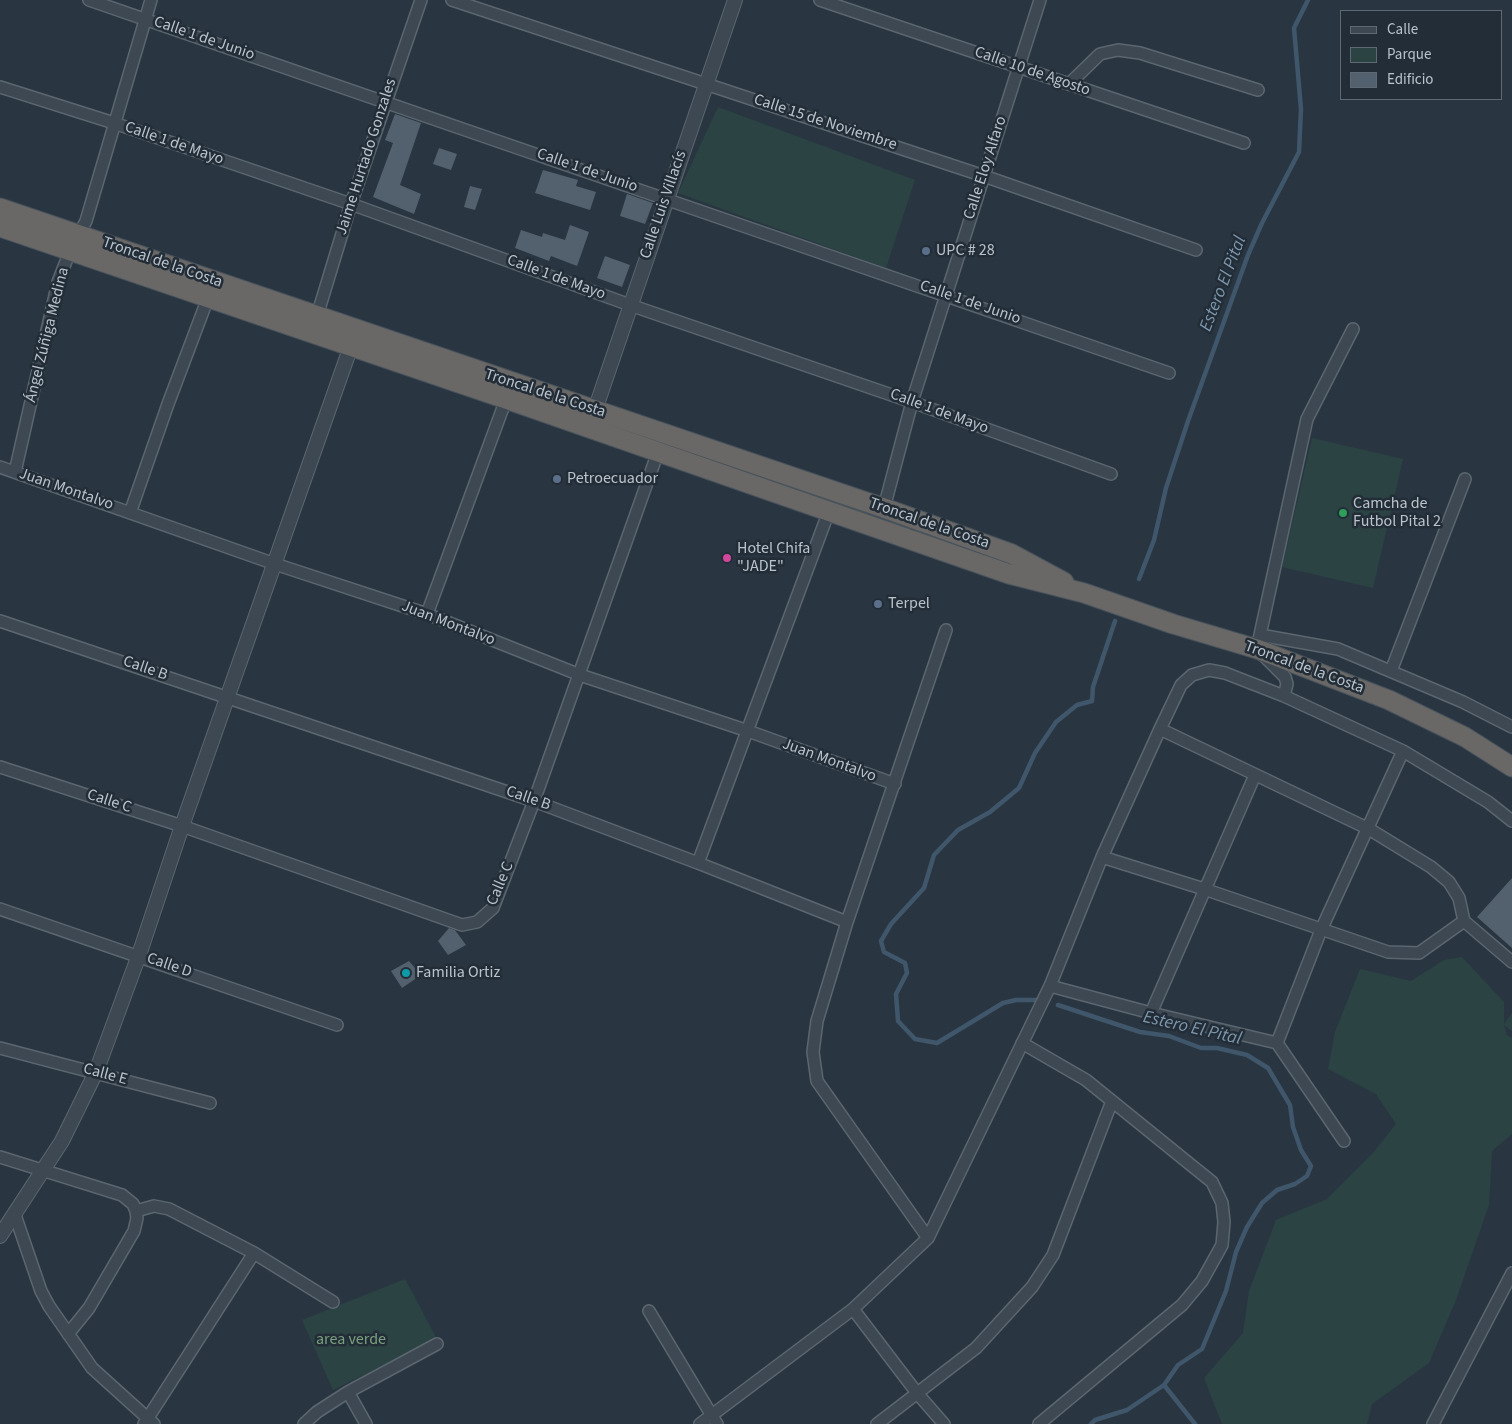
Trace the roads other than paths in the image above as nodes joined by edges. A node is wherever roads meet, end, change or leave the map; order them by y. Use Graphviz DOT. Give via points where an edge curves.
graph roads {
  1 [pos="89,0"];
  2 [pos="150,0"];
  3 [pos="421,0"];
  4 [pos="452,0"];
  5 [pos="735,0"];
  6 [pos="820,0"];
  7 [pos="1040,0"];
  8 [pos="145,18"];
  9 [pos="1018,68"];
  10 [pos="706,84"];
  11 [pos="1069,84"];
  12 [pos="0,87"];
  13 [pos="1258,90"];
  14 [pos="386,102"];
  15 [pos="114,123"];
  16 [pos="1244,143"];
  17 [pos="984,176"];
  18 [pos="666,198"];
  19 [pos="350,204"];
  20 [pos="0,208"];
  21 [pos="0,227"];
  22 [pos="74,243"];
  23 [pos="1196,250"];
  24 [pos="946,295"];
  25 [pos="208,298"];
  26 [pos="630,305"];
  27 [pos="317,316"];
  28 [pos="1353,329"];
  29 [pos="351,346"];
  30 [pos="1169,373"];
  31 [pos="509,391"];
  32 [pos="912,402"];
  33 [pos="595,410"];
  34 [pos="658,452"];
  35 [pos="0,467"];
  36 [pos="16,472"];
  37 [pos="1111,474"];
  38 [pos="1465,479"];
  39 [pos="884,508"];
  40 [pos="829,511"];
  41 [pos="130,513"];
  42 [pos="275,564"];
  43 [pos="1084,593"];
  44 [pos="427,614"];
  45 [pos="0,621"];
  46 [pos="946,630"];
  47 [pos="1258,642"];
  48 [pos="1391,671"];
  49 [pos="580,675"];
  50 [pos="1284,696"];
  51 [pos="229,697"];
  52 [pos="1512,727"];
  53 [pos="1160,729"];
  54 [pos="748,732"];
  55 [pos="1403,751"];
  56 [pos="0,767"];
  57 [pos="1512,767"];
  58 [pos="1255,775"];
  59 [pos="895,784"];
  60 [pos="534,801"];
  61 [pos="1512,821"];
  62 [pos="182,826"];
  63 [pos="1369,829"];
  64 [pos="1102,857"];
  65 [pos="698,863"];
  66 [pos="1204,889"];
  67 [pos="0,908"];
  68 [pos="1464,921"];
  69 [pos="847,922"];
  70 [pos="1320,930"];
  71 [pos="139,956"];
  72 [pos="1512,962"];
  73 [pos="1050,986"];
  74 [pos="1151,1013"];
  75 [pos="336,1025"];
  76 [pos="1022,1043"];
  77 [pos="1277,1043"];
  78 [pos="0,1048"];
  79 [pos="96,1072"];
  80 [pos="1112,1101"];
  81 [pos="210,1104"];
  82 [pos="1344,1141"];
  83 [pos="0,1157"];
  84 [pos="44,1169"];
  85 [pos="136,1211"];
  86 [pos="14,1215"];
  87 [pos="0,1236"];
  88 [pos="928,1238"];
  89 [pos="254,1253"];
  90 [pos="1512,1273"];
  91 [pos="333,1302"];
  92 [pos="853,1308"];
  93 [pos="649,1311"];
  94 [pos="68,1334"];
  95 [pos="437,1344"];
  96 [pos="348,1392"];
  97 [pos="917,1394"];
  98 [pos="714,1419"];
  99 [pos="149,1422"];
  100 [pos="304,1424"];
  101 [pos="366,1424"];
  102 [pos="700,1424"];
  103 [pos="877,1424"];
  104 [pos="944,1424"];
  105 [pos="1039,1424"];
  106 [pos="1433,1424"];
  1 -- 8 [label="street, Calle 1 de Junio"];
  2 -- 8 [label="street, Ángel Zúñiga Medina"];
  3 -- 14 [label="street, Jaime Hurtado Gonzales"];
  4 -- 10 [label="street, Calle 15 de Noviembre"];
  5 -- 10 [label="street, Calle Luis Villacís"];
  6 -- 9 [label="street, Calle 10 de Agosto"];
  7 -- 9 [label="street, Calle Eloy Alfaro"];
  8 -- 14 [label="street, Calle 1 de Junio"];
  8 -- 15 [label="street, Ángel Zúñiga Medina"];
  9 -- 11 [label="street, Calle 10 de Agosto"];
  9 -- 17 [label="street, Calle Eloy Alfaro"];
  10 -- 17 [label="street, Calle 15 de Noviembre"];
  10 -- 18 [label="street, Calle Luis Villacís"];
  11 -- 13 [label="street" via="1100,54 1118,50 1140,53"];
  11 -- 16 [label="street, Calle 10 de Agosto"];
  12 -- 15 [label="street, Calle 1 de Mayo"];
  14 -- 18 [label="street, Calle 1 de Junio"];
  14 -- 19 [label="street, Jaime Hurtado Gonzales"];
  15 -- 19 [label="street, Calle 1 de Mayo"];
  15 -- 22 [label="street, Ángel Zúñiga Medina" via="86,221"];
  17 -- 23 [label="street, Calle 15 de Noviembre"];
  17 -- 24 [label="street, Calle Eloy Alfaro"];
  18 -- 24 [label="street, Calle 1 de Junio"];
  18 -- 26 [label="street, Calle Luis Villacís"];
  19 -- 26 [label="street, Calle 1 de Mayo"];
  19 -- 27 [label="street, Jaime Hurtado Gonzales"];
  20 -- 22 [label="highway, Troncal de la Costa"];
  21 -- 22 [label="highway, Troncal de la Costa"];
  22 -- 25 [label="highway, Troncal de la Costa"];
  22 -- 27 [label="highway, Troncal de la Costa"];
  22 -- 36 [label="street, Ángel Zúñiga Medina" via="58,282"];
  24 -- 30 [label="street, Calle 1 de Junio"];
  24 -- 32 [label="street, Calle Eloy Alfaro"];
  25 -- 29 [label="highway, Troncal de la Costa"];
  25 -- 41 [label="street"];
  26 -- 32 [label="street, Calle 1 de Mayo"];
  26 -- 33 [label="street, Calle Luis Villacís"];
  27 -- 31 [label="highway, Troncal de la Costa"];
  28 -- 47 [label="street" via="1307,419"];
  29 -- 31 [label="highway, Troncal de la Costa"];
  29 -- 42 [label="street"];
  31 -- 33 [label="highway, Troncal de la Costa"];
  31 -- 34 [label="highway, Troncal de la Costa"];
  31 -- 44 [label="street"];
  32 -- 37 [label="street, Calle 1 de Mayo"];
  32 -- 39 [label="street, Calle Eloy Alfaro"];
  33 -- 39 [label="highway, Troncal de la Costa"];
  34 -- 40 [label="highway, Troncal de la Costa"];
  34 -- 49 [label="street, Calle C"];
  35 -- 36 [label="street, Juan Montalvo"];
  36 -- 41 [label="street, Juan Montalvo"];
  38 -- 48 [label="street"];
  39 -- 43 [label="highway, Troncal de la Costa" via="1012,554"];
  40 -- 43 [label="highway, Troncal de la Costa" via="1009,574"];
  40 -- 54 [label="street"];
  41 -- 42 [label="street, Juan Montalvo"];
  42 -- 44 [label="street, Juan Montalvo"];
  42 -- 51 [label="street"];
  43 -- 47 [label="highway, Troncal de la Costa" via="1173,624"];
  44 -- 49 [label="street, Juan Montalvo"];
  45 -- 51 [label="street, Calle B"];
  46 -- 59 [label="street"];
  47 -- 48 [label="street" via="1330,647"];
  47 -- 50 [label="street" via="1285,677"];
  47 -- 57 [label="highway, Troncal de la Costa" via="1396,703 1465,737"];
  48 -- 52 [label="street"];
  49 -- 54 [label="street, Juan Montalvo"];
  49 -- 60 [label="street, Calle C"];
  50 -- 53 [label="street" via="1209,670 1192,675 1181,685"];
  50 -- 55 [label="street"];
  51 -- 60 [label="street, Calle B"];
  51 -- 62 [label="street"];
  53 -- 58 [label="street"];
  53 -- 64 [label="street"];
  54 -- 59 [label="street, Juan Montalvo"];
  54 -- 65 [label="street"];
  55 -- 61 [label="street" via="1488,802"];
  55 -- 63 [label="street"];
  56 -- 62 [label="street, Calle C"];
  58 -- 63 [label="street"];
  58 -- 66 [label="street"];
  59 -- 69 [label="street"];
  60 -- 62 [label="street, Calle C" via="492,908 482,919 462,925"];
  60 -- 65 [label="street, Calle B"];
  62 -- 71 [label="street"];
  63 -- 68 [label="street" via="1431,867 1449,882 1459,898"];
  63 -- 70 [label="street"];
  64 -- 66 [label="street"];
  64 -- 73 [label="street"];
  65 -- 69 [label="street, Calle B"];
  66 -- 70 [label="street"];
  66 -- 74 [label="street"];
  67 -- 71 [label="street, Calle D"];
  68 -- 70 [label="street" via="1419,953 1404,954"];
  68 -- 72 [label="street"];
  69 -- 88 [label="street" via="814,1037 817,1081"];
  70 -- 77 [label="street"];
  71 -- 75 [label="street, Calle D"];
  71 -- 79 [label="street"];
  73 -- 74 [label="street"];
  73 -- 76 [label="street"];
  74 -- 77 [label="street"];
  76 -- 80 [label="street" via="1086,1080"];
  76 -- 88 [label="street"];
  77 -- 82 [label="street"];
  78 -- 79 [label="street, Calle E"];
  79 -- 81 [label="street, Calle E"];
  79 -- 84 [label="street" via="62,1141"];
  80 -- 97 [label="street" via="1053,1255 1032,1287 976,1348"];
  80 -- 105 [label="street" via="1212,1182 1222,1203 1222,1244 1202,1282 1182,1305"];
  83 -- 84 [label="street"];
  84 -- 85 [label="street" via="122,1195"];
  84 -- 86 [label="street"];
  85 -- 89 [label="street" via="154,1206 169,1208"];
  85 -- 94 [label="street" via="134,1231 89,1308"];
  86 -- 87 [label="street"];
  86 -- 94 [label="street" via="45,1299"];
  88 -- 92 [label="street"];
  89 -- 91 [label="street"];
  89 -- 99 [label="street"];
  90 -- 106 [label="street"];
  92 -- 97 [label="street"];
  92 -- 98 [label="street"];
  93 -- 98 [label="street"];
  94 -- 99 [label="street" via="92,1368"];
  95 -- 96 [label="street"];
  96 -- 100 [label="street" via="316,1412"];
  96 -- 101 [label="street"];
  97 -- 103 [label="street"];
  97 -- 104 [label="street"];
  98 -- 102 [label="street"];
}
